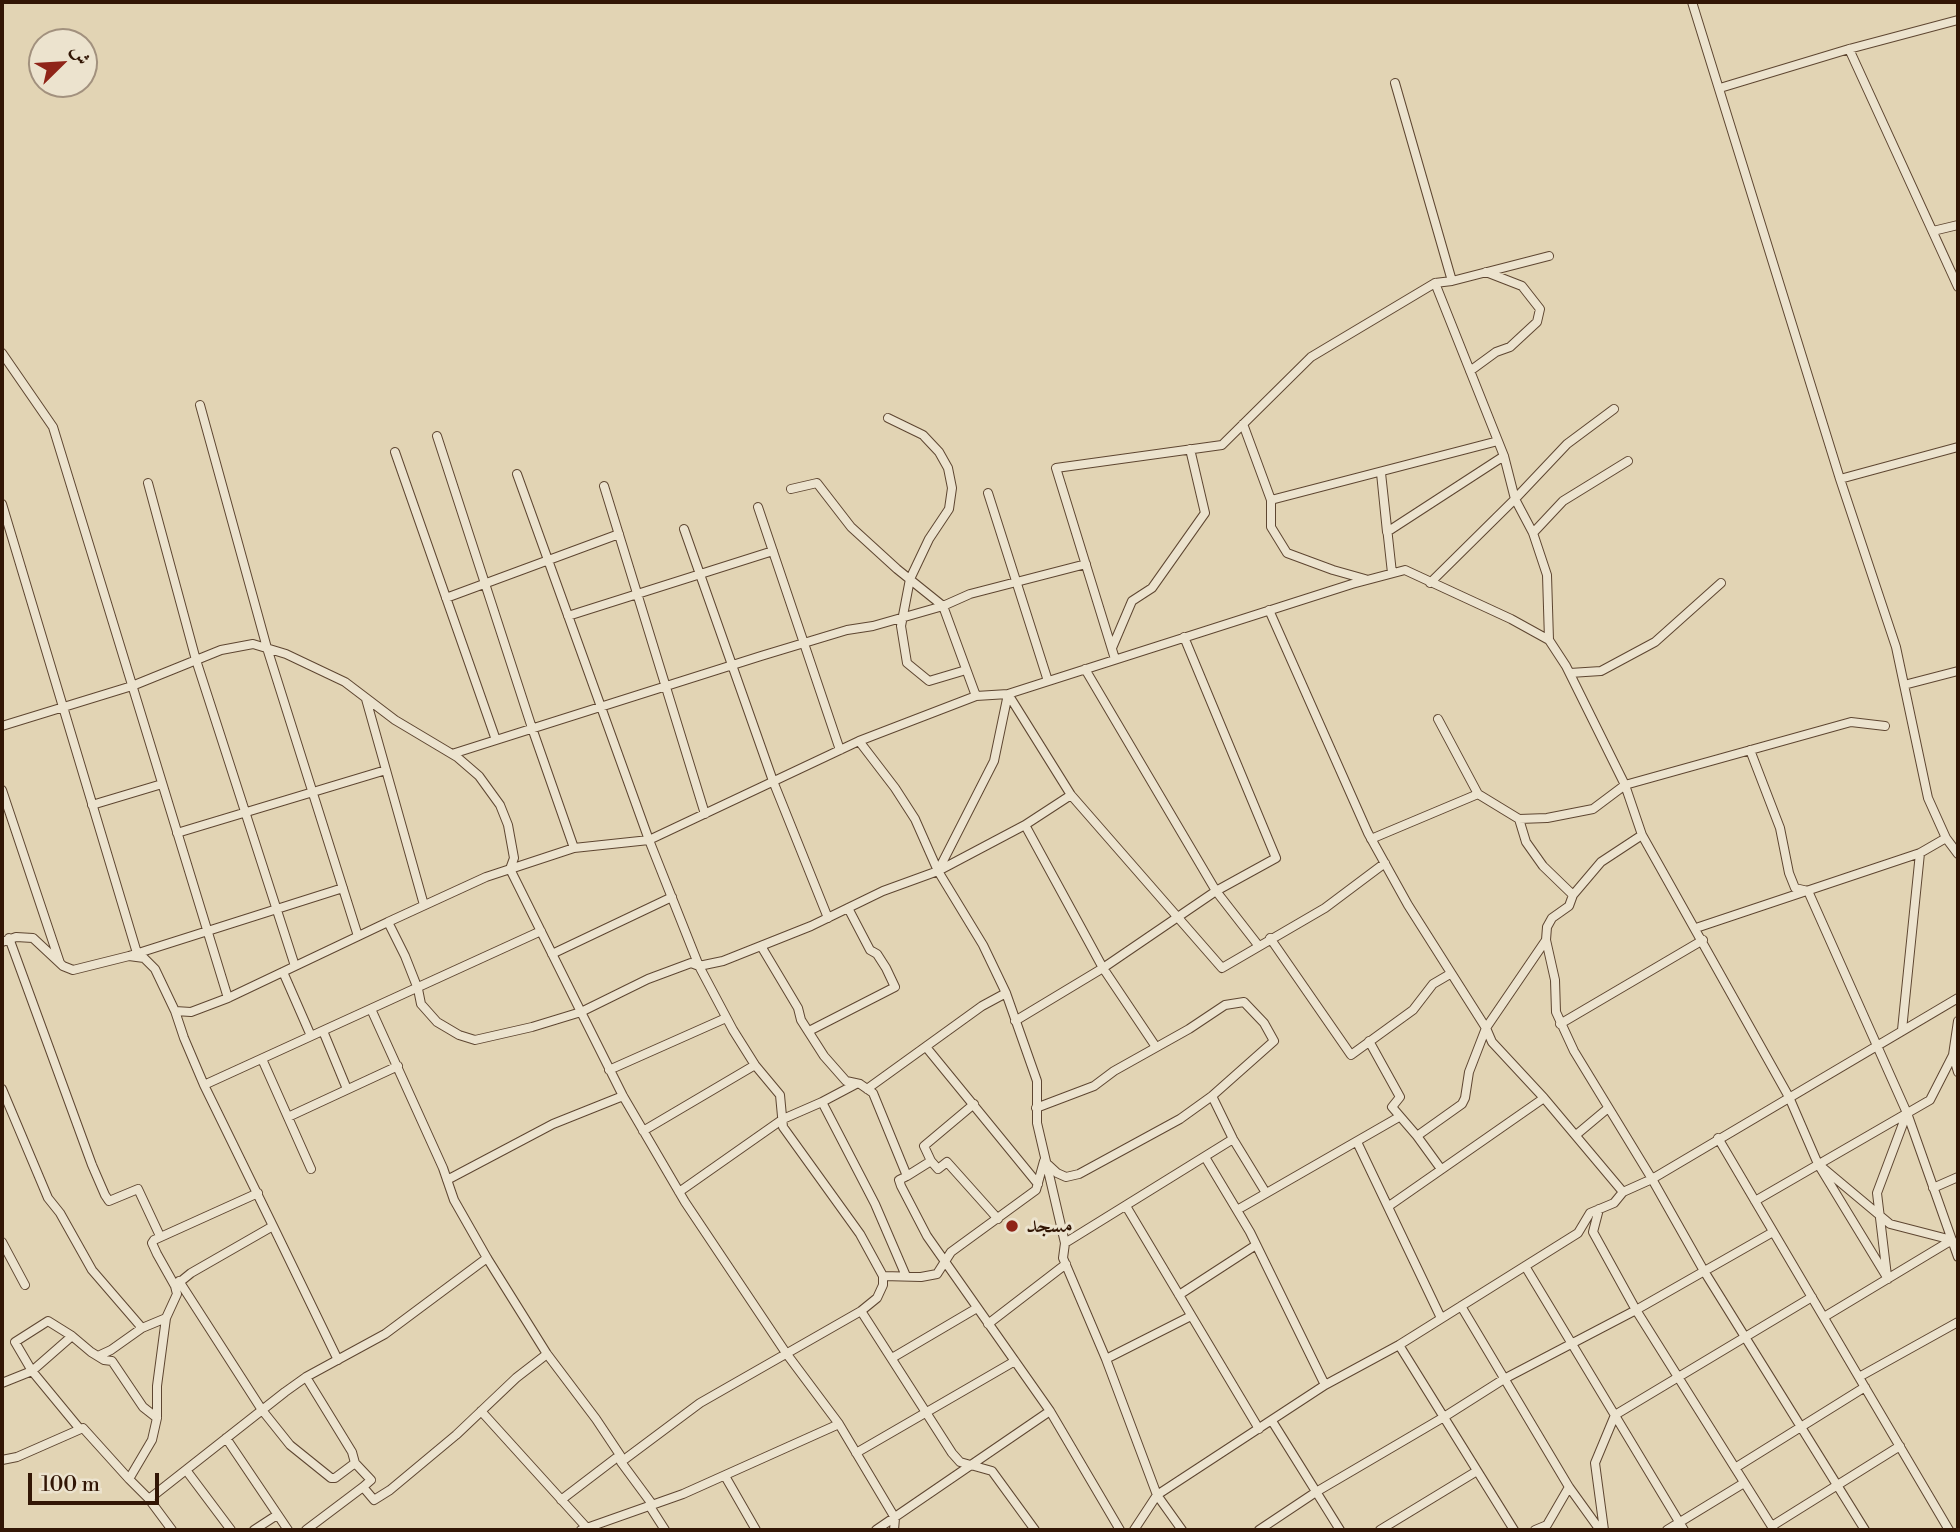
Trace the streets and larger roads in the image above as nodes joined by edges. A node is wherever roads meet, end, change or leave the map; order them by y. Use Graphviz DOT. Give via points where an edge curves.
graph roads {
  1 [pos="1692,2"];
  2 [pos="1958,20"];
  3 [pos="1849,48"];
  4 [pos="1395,83"];
  5 [pos="1720,88"];
  6 [pos="1958,225"];
  7 [pos="1933,231"];
  8 [pos="1549,256"];
  9 [pos="1486,272"];
  10 [pos="1452,281"];
  11 [pos="1435,283"];
  12 [pos="1958,287"];
  13 [pos="2,353"];
  14 [pos="1470,371"];
  15 [pos="200,405"];
  16 [pos="1614,409"];
  17 [pos="888,418"];
  18 [pos="1243,424"];
  19 [pos="438,436"];
  20 [pos="1498,441"];
  21 [pos="1958,447"];
  22 [pos="1190,449"];
  23 [pos="395,452"];
  24 [pos="1504,456"];
  25 [pos="1628,461"];
  26 [pos="1381,473"];
  27 [pos="517,474"];
  28 [pos="1840,479"];
  29 [pos="148,483"];
  30 [pos="604,486"];
  31 [pos="790,489"];
  32 [pos="988,493"];
  33 [pos="1515,499"];
  34 [pos="1271,500"];
  35 [pos="2,505"];
  36 [pos="758,507"];
  37 [pos="684,529"];
  38 [pos="1533,533"];
  39 [pos="619,534"];
  40 [pos="773,551"];
  41 [pos="548,560"];
  42 [pos="1086,564"];
  43 [pos="1392,573"];
  44 [pos="700,574"];
  45 [pos="910,579"];
  46 [pos="1368,579"];
  47 [pos="1015,582"];
  48 [pos="485,583"];
  49 [pos="1430,583"];
  50 [pos="1721,583"];
  51 [pos="637,594"];
  52 [pos="446,598"];
  53 [pos="943,606"];
  54 [pos="1269,610"];
  55 [pos="568,616"];
  56 [pos="903,617"];
  57 [pos="1184,637"];
  58 [pos="1549,640"];
  59 [pos="804,643"];
  60 [pos="267,648"];
  61 [pos="1112,648"];
  62 [pos="1115,659"];
  63 [pos="196,660"];
  64 [pos="732,664"];
  65 [pos="1085,669"];
  66 [pos="966,670"];
  67 [pos="1958,671"];
  68 [pos="1570,673"];
  69 [pos="1048,681"];
  70 [pos="665,685"];
  71 [pos="1903,685"];
  72 [pos="132,686"];
  73 [pos="1008,694"];
  74 [pos="976,696"];
  75 [pos="366,698"];
  76 [pos="600,706"];
  77 [pos="63,707"];
  78 [pos="1438,719"];
  79 [pos="2,726"];
  80 [pos="1885,726"];
  81 [pos="532,728"];
  82 [pos="496,740"];
  83 [pos="859,741"];
  84 [pos="840,750"];
  85 [pos="1750,750"];
  86 [pos="452,754"];
  87 [pos="386,770"];
  88 [pos="773,781"];
  89 [pos="162,784"];
  90 [pos="1625,785"];
  91 [pos="2,790"];
  92 [pos="312,792"];
  93 [pos="1478,794"];
  94 [pos="1070,795"];
  95 [pos="92,805"];
  96 [pos="246,812"];
  97 [pos="705,814"];
  98 [pos="1519,819"];
  99 [pos="1025,824"];
  100 [pos="177,833"];
  101 [pos="1642,835"];
  102 [pos="1946,838"];
  103 [pos="1371,839"];
  104 [pos="649,840"];
  105 [pos="574,848"];
  106 [pos="1920,853"];
  107 [pos="1958,854"];
  108 [pos="1385,863"];
  109 [pos="510,869"];
  110 [pos="938,871"];
  111 [pos="343,888"];
  112 [pos="1216,891"];
  113 [pos="1808,891"];
  114 [pos="1573,895"];
  115 [pos="672,897"];
  116 [pos="424,905"];
  117 [pos="277,908"];
  118 [pos="848,908"];
  119 [pos="828,918"];
  120 [pos="1176,918"];
  121 [pos="388,922"];
  122 [pos="1696,928"];
  123 [pos="207,930"];
  124 [pos="541,931"];
  125 [pos="358,936"];
  126 [pos="1270,938"];
  127 [pos="5,940"];
  128 [pos="1546,940"];
  129 [pos="1703,940"];
  130 [pos="761,946"];
  131 [pos="1258,946"];
  132 [pos="552,954"];
  133 [pos="133,955"];
  134 [pos="60,964"];
  135 [pos="295,966"];
  136 [pos="699,966"];
  137 [pos="1103,968"];
  138 [pos="283,972"];
  139 [pos="1450,974"];
  140 [pos="418,989"];
  141 [pos="1006,993"];
  142 [pos="228,998"];
  143 [pos="1958,998"];
  144 [pos="371,1009"];
  145 [pos="175,1011"];
  146 [pos="581,1013"];
  147 [pos="726,1018"];
  148 [pos="1015,1021"];
  149 [pos="1958,1021"];
  150 [pos="1560,1024"];
  151 [pos="1486,1028"];
  152 [pos="1902,1030"];
  153 [pos="323,1031"];
  154 [pos="809,1031"];
  155 [pos="311,1036"];
  156 [pos="1369,1041"];
  157 [pos="926,1047"];
  158 [pos="1156,1047"];
  159 [pos="1877,1047"];
  160 [pos="1953,1055"];
  161 [pos="262,1059"];
  162 [pos="755,1065"];
  163 [pos="398,1066"];
  164 [pos="609,1070"];
  165 [pos="1958,1072"];
  166 [pos="856,1084"];
  167 [pos="204,1085"];
  168 [pos="2,1089"];
  169 [pos="347,1089"];
  170 [pos="867,1089"];
  171 [pos="623,1096"];
  172 [pos="1212,1096"];
  173 [pos="1790,1097"];
  174 [pos="1544,1098"];
  175 [pos="822,1102"];
  176 [pos="974,1104"];
  177 [pos="1036,1108"];
  178 [pos="1607,1109"];
  179 [pos="1907,1113"];
  180 [pos="288,1117"];
  181 [pos="1399,1117"];
  182 [pos="783,1119"];
  183 [pos="643,1131"];
  184 [pos="1576,1135"];
  185 [pos="1417,1136"];
  186 [pos="1718,1138"];
  187 [pos="1233,1139"];
  188 [pos="1357,1142"];
  189 [pos="1205,1157"];
  190 [pos="931,1161"];
  191 [pos="1044,1161"];
  192 [pos="1818,1164"];
  193 [pos="311,1169"];
  194 [pos="1441,1169"];
  195 [pos="907,1176"];
  196 [pos="1958,1177"];
  197 [pos="1651,1179"];
  198 [pos="447,1180"];
  199 [pos="1038,1184"];
  200 [pos="1933,1188"];
  201 [pos="258,1192"];
  202 [pos="679,1192"];
  203 [pos="1623,1192"];
  204 [pos="1266,1193"];
  205 [pos="1755,1201"];
  206 [pos="1126,1206"];
  207 [pos="1389,1206"];
  208 [pos="1599,1209"];
  209 [pos="1237,1210"];
  210 [pos="1880,1216"];
  211 [pos="998,1219"];
  212 [pos="273,1226"];
  213 [pos="1773,1232"];
  214 [pos="160,1236"];
  215 [pos="1952,1240"];
  216 [pos="2,1242"];
  217 [pos="1065,1243"];
  218 [pos="1256,1245"];
  219 [pos="1958,1257"];
  220 [pos="486,1258"];
  221 [pos="944,1262"];
  222 [pos="1066,1265"];
  223 [pos="1525,1266"];
  224 [pos="1704,1271"];
  225 [pos="883,1276"];
  226 [pos="906,1276"];
  227 [pos="1888,1279"];
  228 [pos="177,1284"];
  229 [pos="25,1285"];
  230 [pos="1179,1295"];
  231 [pos="1812,1297"];
  232 [pos="1461,1306"];
  233 [pos="977,1308"];
  234 [pos="1636,1310"];
  235 [pos="861,1311"];
  236 [pos="1191,1315"];
  237 [pos="1824,1317"];
  238 [pos="166,1318"];
  239 [pos="1441,1318"];
  240 [pos="1958,1322"];
  241 [pos="988,1324"];
  242 [pos="142,1328"];
  243 [pos="72,1336"];
  244 [pos="1746,1337"];
  245 [pos="1571,1344"];
  246 [pos="1399,1345"];
  247 [pos="786,1353"];
  248 [pos="547,1354"];
  249 [pos="98,1356"];
  250 [pos="892,1358"];
  251 [pos="1106,1359"];
  252 [pos="338,1360"];
  253 [pos="1015,1361"];
  254 [pos="32,1371"];
  255 [pos="306,1377"];
  256 [pos="1859,1377"];
  257 [pos="1678,1378"];
  258 [pos="1504,1379"];
  259 [pos="2,1383"];
  260 [pos="1325,1385"];
  261 [pos="1865,1387"];
  262 [pos="262,1410"];
  263 [pos="481,1411"];
  264 [pos="1050,1411"];
  265 [pos="926,1412"];
  266 [pos="1615,1415"];
  267 [pos="1444,1417"];
  268 [pos="157,1418"];
  269 [pos="1272,1421"];
  270 [pos="839,1424"];
  271 [pos="1802,1426"];
  272 [pos="79,1428"];
  273 [pos="1259,1429"];
  274 [pos="226,1438"];
  275 [pos="1899,1446"];
  276 [pos="856,1453"];
  277 [pos="621,1459"];
  278 [pos="2,1460"];
  279 [pos="355,1463"];
  280 [pos="970,1465"];
  281 [pos="1735,1468"];
  282 [pos="186,1470"];
  283 [pos="1477,1471"];
  284 [pos="725,1476"];
  285 [pos="129,1479"];
  286 [pos="1744,1483"];
  287 [pos="1838,1485"];
  288 [pos="363,1487"];
  289 [pos="1569,1487"];
  290 [pos="1316,1492"];
  291 [pos="1157,1495"];
  292 [pos="149,1499"];
  293 [pos="561,1500"];
  294 [pos="651,1505"];
  295 [pos="277,1515"];
  296 [pos="895,1518"];
  297 [pos="1682,1526"];
  298 [pos="591,1528"];
  299 [pos="1773,1528"];
  300 [pos="172,1530"];
  301 [pos="231,1530"];
  302 [pos="254,1530"];
  303 [pos="288,1530"];
  304 [pos="306,1530"];
  305 [pos="665,1530"];
  306 [pos="756,1530"];
  307 [pos="876,1530"];
  308 [pos="894,1530"];
  309 [pos="1035,1530"];
  310 [pos="1120,1530"];
  311 [pos="1134,1530"];
  312 [pos="1182,1530"];
  313 [pos="1259,1530"];
  314 [pos="1340,1530"];
  315 [pos="1380,1530"];
  316 [pos="1514,1530"];
  317 [pos="1535,1530"];
  318 [pos="1602,1530"];
  319 [pos="1667,1530"];
  320 [pos="1865,1530"];
  321 [pos="1949,1530"];
  1 -- 5 [label="street"];
  2 -- 3 [label="street"];
  3 -- 5 [label="street"];
  3 -- 7 [label="street"];
  4 -- 10 [label="street"];
  5 -- 28 [label="street"];
  6 -- 7 [label="street"];
  7 -- 12 [label="street"];
  8 -- 9 [label="street"];
  9 -- 10 [label="street"];
  9 -- 14 [label="street" via="1522,286 1540,309 1537,322 1510,346"];
  10 -- 11 [label="street"];
  11 -- 14 [label="street"];
  11 -- 18 [label="street" via="1311,357"];
  13 -- 72 [label="street" via="53,427"];
  14 -- 20 [label="street"];
  15 -- 60 [label="street"];
  16 -- 33 [label="street" via="1567,444"];
  17 -- 45 [label="street" via="923,435 939,452 952,488 949,509"];
  18 -- 22 [label="street" via="1222,445"];
  18 -- 34 [label="street"];
  19 -- 48 [label="street"];
  20 -- 24 [label="street"];
  20 -- 26 [label="street"];
  21 -- 28 [label="street"];
  22 -- 42 [label="street" via="1056,468"];
  22 -- 61 [label="street" via="1205,513 1152,588 1132,601"];
  23 -- 52 [label="street"];
  24 -- 26 [label="street" via="1387,532"];
  24 -- 33 [label="street"];
  25 -- 38 [label="street" via="1563,500"];
  26 -- 34 [label="street"];
  26 -- 43 [label="street"];
  27 -- 41 [label="street"];
  28 -- 71 [label="street" via="1896,647"];
  29 -- 63 [label="street"];
  30 -- 39 [label="street"];
  31 -- 45 [label="street" via="817,483 851,527"];
  32 -- 47 [label="street"];
  33 -- 38 [label="street"];
  33 -- 49 [label="street"];
  34 -- 46 [label="street" via="1271,527 1286,553"];
  35 -- 77 [label="street"];
  36 -- 40 [label="street"];
  37 -- 44 [label="street"];
  38 -- 58 [label="street" via="1547,575"];
  39 -- 41 [label="street"];
  39 -- 51 [label="street"];
  40 -- 44 [label="street"];
  40 -- 59 [label="street"];
  41 -- 48 [label="street"];
  41 -- 55 [label="street"];
  42 -- 47 [label="street"];
  42 -- 61 [label="street"];
  43 -- 46 [label="street"];
  43 -- 49 [label="street" via="1405,570"];
  44 -- 51 [label="street"];
  44 -- 64 [label="street"];
  45 -- 53 [label="street"];
  45 -- 56 [label="street"];
  46 -- 54 [label="street"];
  47 -- 53 [label="street"];
  47 -- 69 [label="street"];
  48 -- 52 [label="street"];
  48 -- 81 [label="street"];
  49 -- 58 [label="street"];
  50 -- 68 [label="street" via="1655,642 1601,671"];
  51 -- 55 [label="street"];
  51 -- 70 [label="street"];
  52 -- 82 [label="street"];
  53 -- 56 [label="street"];
  53 -- 66 [label="street"];
  54 -- 57 [label="street"];
  54 -- 103 [label="street"];
  55 -- 76 [label="street"];
  56 -- 59 [label="street"];
  56 -- 66 [label="street" via="907,663 929,681"];
  57 -- 62 [label="street"];
  57 -- 112 [label="street" via="1276,858"];
  58 -- 68 [label="street"];
  59 -- 64 [label="street"];
  59 -- 84 [label="street"];
  60 -- 63 [label="street" via="253,644"];
  60 -- 75 [label="street" via="345,682"];
  60 -- 92 [label="street"];
  61 -- 62 [label="street"];
  62 -- 65 [label="street"];
  63 -- 72 [label="street"];
  63 -- 96 [label="street"];
  64 -- 70 [label="street"];
  64 -- 88 [label="street"];
  65 -- 69 [label="street"];
  65 -- 112 [label="street"];
  66 -- 74 [label="street"];
  67 -- 71 [label="street"];
  68 -- 90 [label="street"];
  69 -- 73 [label="street"];
  70 -- 76 [label="street"];
  70 -- 97 [label="street"];
  71 -- 102 [label="street" via="1928,799"];
  72 -- 77 [label="street"];
  72 -- 89 [label="street"];
  73 -- 74 [label="street"];
  73 -- 94 [label="street"];
  73 -- 110 [label="street" via="994,761"];
  74 -- 83 [label="street"];
  75 -- 86 [label="street"];
  75 -- 87 [label="street"];
  76 -- 81 [label="street"];
  76 -- 104 [label="street"];
  77 -- 79 [label="street"];
  77 -- 95 [label="street"];
  78 -- 93 [label="street"];
  80 -- 85 [label="street" via="1851,722"];
  81 -- 82 [label="street"];
  81 -- 105 [label="street"];
  82 -- 86 [label="street"];
  83 -- 84 [label="street"];
  83 -- 110 [label="street" via="915,819"];
  84 -- 88 [label="street"];
  85 -- 90 [label="street"];
  85 -- 113 [label="street" via="1780,828 1795,888"];
  86 -- 109 [label="street" via="479,776 500,805 514,858"];
  87 -- 92 [label="street"];
  87 -- 116 [label="street"];
  88 -- 97 [label="street"];
  88 -- 119 [label="street"];
  89 -- 95 [label="street"];
  89 -- 100 [label="street"];
  90 -- 98 [label="street" via="1593,808"];
  90 -- 101 [label="street"];
  91 -- 134 [label="street"];
  92 -- 96 [label="street"];
  92 -- 111 [label="street"];
  93 -- 98 [label="street"];
  93 -- 103 [label="street"];
  94 -- 99 [label="street"];
  94 -- 120 [label="street"];
  95 -- 133 [label="street"];
  96 -- 100 [label="street"];
  96 -- 117 [label="street"];
  97 -- 104 [label="street"];
  98 -- 114 [label="street" via="1526,842 1543,866"];
  99 -- 110 [label="street"];
  99 -- 137 [label="street"];
  100 -- 123 [label="street"];
  101 -- 114 [label="street" via="1601,862"];
  101 -- 122 [label="street"];
  102 -- 106 [label="street"];
  102 -- 107 [label="street"];
  103 -- 108 [label="street"];
  104 -- 105 [label="street"];
  104 -- 115 [label="street"];
  105 -- 109 [label="street"];
  106 -- 113 [label="street"];
  106 -- 152 [label="street"];
  108 -- 126 [label="street" via="1325,908"];
  108 -- 139 [label="street"];
  109 -- 116 [label="street"];
  109 -- 124 [label="street"];
  110 -- 118 [label="street"];
  110 -- 141 [label="street"];
  111 -- 117 [label="street"];
  111 -- 125 [label="street"];
  112 -- 120 [label="street"];
  112 -- 131 [label="street"];
  113 -- 122 [label="street"];
  113 -- 159 [label="street"];
  114 -- 128 [label="street" via="1569,906 1552,918"];
  115 -- 132 [label="street"];
  115 -- 136 [label="street"];
  116 -- 121 [label="street"];
  117 -- 123 [label="street"];
  117 -- 135 [label="street"];
  118 -- 119 [label="street"];
  118 -- 154 [label="street" via="895,987"];
  119 -- 130 [label="street"];
  120 -- 131 [label="street" via="1222,968"];
  120 -- 137 [label="street"];
  121 -- 125 [label="street"];
  121 -- 140 [label="street"];
  122 -- 129 [label="street"];
  123 -- 133 [label="street"];
  123 -- 142 [label="street"];
  124 -- 132 [label="street"];
  124 -- 140 [label="street"];
  125 -- 135 [label="street"];
  126 -- 131 [label="street"];
  126 -- 156 [label="street" via="1351,1055"];
  127 -- 134 [label="street" via="33,938"];
  127 -- 214 [label="street" via="105,1195 109,1201 138,1189"];
  128 -- 150 [label="street"];
  128 -- 151 [label="street"];
  129 -- 150 [label="street"];
  129 -- 173 [label="street"];
  130 -- 136 [label="street"];
  130 -- 154 [label="street"];
  132 -- 146 [label="street"];
  133 -- 134 [label="street" via="77,970"];
  133 -- 145 [label="street" via="152,965"];
  135 -- 138 [label="street"];
  136 -- 146 [label="street" via="691,963 648,979"];
  136 -- 147 [label="street"];
  137 -- 148 [label="street"];
  137 -- 158 [label="street"];
  138 -- 142 [label="street"];
  138 -- 155 [label="street"];
  139 -- 151 [label="street"];
  139 -- 156 [label="street" via="1433,984 1413,1010"];
  140 -- 144 [label="street"];
  140 -- 146 [label="street" via="421,1003 437,1022 475,1040"];
  141 -- 148 [label="street"];
  141 -- 157 [label="street"];
  142 -- 145 [label="street" via="191,1012"];
  143 -- 152 [label="street"];
  144 -- 153 [label="street"];
  144 -- 163 [label="street"];
  145 -- 167 [label="street"];
  146 -- 164 [label="street"];
  147 -- 162 [label="street"];
  147 -- 164 [label="street"];
  148 -- 177 [label="street" via="1037,1081"];
  149 -- 160 [label="street"];
  150 -- 178 [label="street"];
  151 -- 174 [label="street" via="1492,1042"];
  151 -- 185 [label="street" via="1462,1104"];
  152 -- 159 [label="street"];
  153 -- 155 [label="street"];
  153 -- 169 [label="street"];
  154 -- 166 [label="street" via="846,1081"];
  155 -- 161 [label="street"];
  156 -- 181 [label="street" via="1400,1097 1392,1107"];
  157 -- 170 [label="street"];
  157 -- 176 [label="street"];
  158 -- 172 [label="street" via="1225,1005 1244,1002 1274,1041"];
  158 -- 177 [label="street" via="1094,1086"];
  159 -- 173 [label="street"];
  159 -- 179 [label="street"];
  160 -- 165 [label="street"];
  160 -- 179 [label="street" via="1930,1100"];
  161 -- 167 [label="street"];
  161 -- 180 [label="street"];
  162 -- 182 [label="street" via="780,1095"];
  162 -- 183 [label="street"];
  163 -- 169 [label="street"];
  163 -- 198 [label="street"];
  164 -- 171 [label="street"];
  166 -- 170 [label="street"];
  166 -- 175 [label="street"];
  167 -- 201 [label="street"];
  168 -- 242 [label="street" via="48,1198 92,1270"];
  169 -- 180 [label="street"];
  170 -- 195 [label="street" via="873,1093"];
  171 -- 183 [label="street"];
  171 -- 198 [label="street" via="553,1124"];
  172 -- 187 [label="street"];
  172 -- 191 [label="street" via="1180,1119 1079,1174 1066,1177"];
  173 -- 186 [label="street"];
  173 -- 192 [label="street"];
  174 -- 184 [label="street"];
  174 -- 194 [label="street"];
  175 -- 182 [label="street"];
  175 -- 226 [label="street"];
  176 -- 190 [label="street" via="924,1146"];
  176 -- 199 [label="street"];
  177 -- 191 [label="street"];
  178 -- 184 [label="street"];
  178 -- 197 [label="street"];
  179 -- 192 [label="street"];
  179 -- 200 [label="street"];
  179 -- 210 [label="street" via="1877,1193"];
  180 -- 193 [label="street"];
  181 -- 185 [label="street"];
  181 -- 188 [label="street"];
  182 -- 202 [label="street"];
  182 -- 225 [label="street" via="783,1127 860,1234"];
  183 -- 202 [label="street"];
  184 -- 203 [label="street"];
  185 -- 194 [label="street"];
  186 -- 197 [label="street"];
  186 -- 205 [label="street"];
  187 -- 189 [label="street"];
  187 -- 204 [label="street"];
  188 -- 204 [label="street"];
  188 -- 207 [label="street"];
  189 -- 206 [label="street"];
  189 -- 209 [label="street"];
  190 -- 195 [label="street"];
  190 -- 211 [label="street" via="938,1169 947,1162"];
  191 -- 199 [label="street"];
  191 -- 217 [label="street"];
  192 -- 205 [label="street"];
  192 -- 210 [label="street"];
  192 -- 227 [label="street"];
  194 -- 207 [label="street"];
  195 -- 221 [label="street" via="899,1180 901,1186"];
  196 -- 200 [label="street"];
  197 -- 203 [label="street"];
  197 -- 224 [label="street"];
  198 -- 220 [label="street"];
  199 -- 211 [label="street"];
  200 -- 215 [label="street"];
  201 -- 212 [label="street"];
  201 -- 214 [label="street"];
  202 -- 247 [label="street"];
  203 -- 208 [label="street" via="1614,1203"];
  204 -- 209 [label="street"];
  205 -- 213 [label="street"];
  206 -- 217 [label="street"];
  206 -- 230 [label="street"];
  207 -- 239 [label="street"];
  208 -- 223 [label="street" via="1590,1213 1578,1233"];
  208 -- 234 [label="street" via="1593,1232"];
  209 -- 218 [label="street"];
  210 -- 215 [label="street" via="1890,1224"];
  210 -- 227 [label="street"];
  211 -- 221 [label="street"];
  212 -- 228 [label="street"];
  212 -- 252 [label="street"];
  213 -- 224 [label="street"];
  213 -- 231 [label="street"];
  214 -- 228 [label="street" via="152,1243"];
  215 -- 219 [label="street"];
  215 -- 227 [label="street"];
  216 -- 229 [label="street"];
  217 -- 222 [label="street"];
  218 -- 230 [label="street"];
  218 -- 260 [label="street"];
  220 -- 248 [label="street"];
  220 -- 252 [label="street" via="385,1334"];
  221 -- 226 [label="street" via="937,1274"];
  221 -- 233 [label="street"];
  222 -- 241 [label="street"];
  222 -- 251 [label="street"];
  223 -- 232 [label="street"];
  223 -- 245 [label="street"];
  224 -- 234 [label="street"];
  224 -- 244 [label="street"];
  225 -- 226 [label="street"];
  225 -- 235 [label="street" via="877,1298"];
  227 -- 237 [label="street"];
  228 -- 238 [label="street"];
  228 -- 262 [label="street"];
  230 -- 236 [label="street"];
  231 -- 237 [label="street"];
  231 -- 244 [label="street"];
  232 -- 239 [label="street"];
  232 -- 258 [label="street"];
  233 -- 241 [label="street"];
  233 -- 250 [label="street"];
  234 -- 245 [label="street"];
  234 -- 257 [label="street"];
  235 -- 247 [label="street"];
  235 -- 250 [label="street"];
  236 -- 251 [label="street"];
  236 -- 273 [label="street"];
  237 -- 256 [label="street"];
  238 -- 242 [label="street"];
  238 -- 268 [label="street"];
  239 -- 246 [label="street"];
  240 -- 256 [label="street"];
  241 -- 253 [label="street"];
  242 -- 249 [label="street"];
  243 -- 249 [label="street"];
  243 -- 254 [label="street"];
  243 -- 254 [label="street" via="48,1321 15,1342"];
  244 -- 257 [label="street"];
  244 -- 271 [label="street"];
  245 -- 258 [label="street"];
  245 -- 266 [label="street"];
  246 -- 260 [label="street"];
  246 -- 267 [label="street"];
  247 -- 270 [label="street"];
  247 -- 277 [label="street" via="700,1403"];
  248 -- 263 [label="street"];
  248 -- 277 [label="street"];
  249 -- 268 [label="street" via="116,1365 143,1407"];
  250 -- 265 [label="street"];
  251 -- 291 [label="street"];
  252 -- 255 [label="street"];
  253 -- 264 [label="street"];
  253 -- 265 [label="street"];
  254 -- 259 [label="street"];
  254 -- 272 [label="street"];
  255 -- 262 [label="street"];
  255 -- 279 [label="street"];
  256 -- 261 [label="street"];
  257 -- 266 [label="street"];
  257 -- 281 [label="street"];
  258 -- 267 [label="street"];
  258 -- 289 [label="street"];
  260 -- 269 [label="street"];
  261 -- 271 [label="street"];
  261 -- 275 [label="street"];
  262 -- 274 [label="street"];
  262 -- 279 [label="street" via="290,1445 331,1478"];
  263 -- 288 [label="street" via="390,1490 374,1500"];
  263 -- 293 [label="street"];
  264 -- 280 [label="street"];
  264 -- 310 [label="street"];
  265 -- 276 [label="street"];
  265 -- 280 [label="street" via="952,1453"];
  266 -- 297 [label="street"];
  266 -- 318 [label="street" via="1595,1463"];
  267 -- 283 [label="street"];
  267 -- 290 [label="street"];
  268 -- 285 [label="street" via="152,1440"];
  269 -- 273 [label="street"];
  269 -- 290 [label="street"];
  270 -- 276 [label="street"];
  270 -- 284 [label="street"];
  271 -- 281 [label="street"];
  271 -- 287 [label="street"];
  272 -- 278 [label="street"];
  272 -- 285 [label="street" via="86,1430"];
  273 -- 291 [label="street"];
  274 -- 282 [label="street"];
  274 -- 295 [label="street"];
  275 -- 287 [label="street"];
  275 -- 321 [label="street"];
  276 -- 296 [label="street"];
  277 -- 293 [label="street"];
  277 -- 294 [label="street"];
  279 -- 288 [label="street" via="371,1480"];
  280 -- 296 [label="street"];
  280 -- 309 [label="street" via="992,1471"];
  281 -- 286 [label="street"];
  282 -- 292 [label="street"];
  282 -- 301 [label="street"];
  283 -- 315 [label="street"];
  283 -- 316 [label="street"];
  284 -- 294 [label="street"];
  284 -- 306 [label="street"];
  285 -- 292 [label="street"];
  286 -- 297 [label="street"];
  286 -- 299 [label="street"];
  287 -- 299 [label="street"];
  287 -- 320 [label="street"];
  288 -- 304 [label="street"];
  289 -- 317 [label="street" via="1547,1525"];
  289 -- 318 [label="street"];
  290 -- 313 [label="street"];
  290 -- 314 [label="street"];
  291 -- 311 [label="street"];
  291 -- 312 [label="street"];
  292 -- 300 [label="street"];
  293 -- 298 [label="street"];
  294 -- 298 [label="street"];
  294 -- 305 [label="street"];
  295 -- 302 [label="street"];
  295 -- 303 [label="street"];
  296 -- 307 [label="street"];
  296 -- 308 [label="street"];
  297 -- 319 [label="street"];
}
